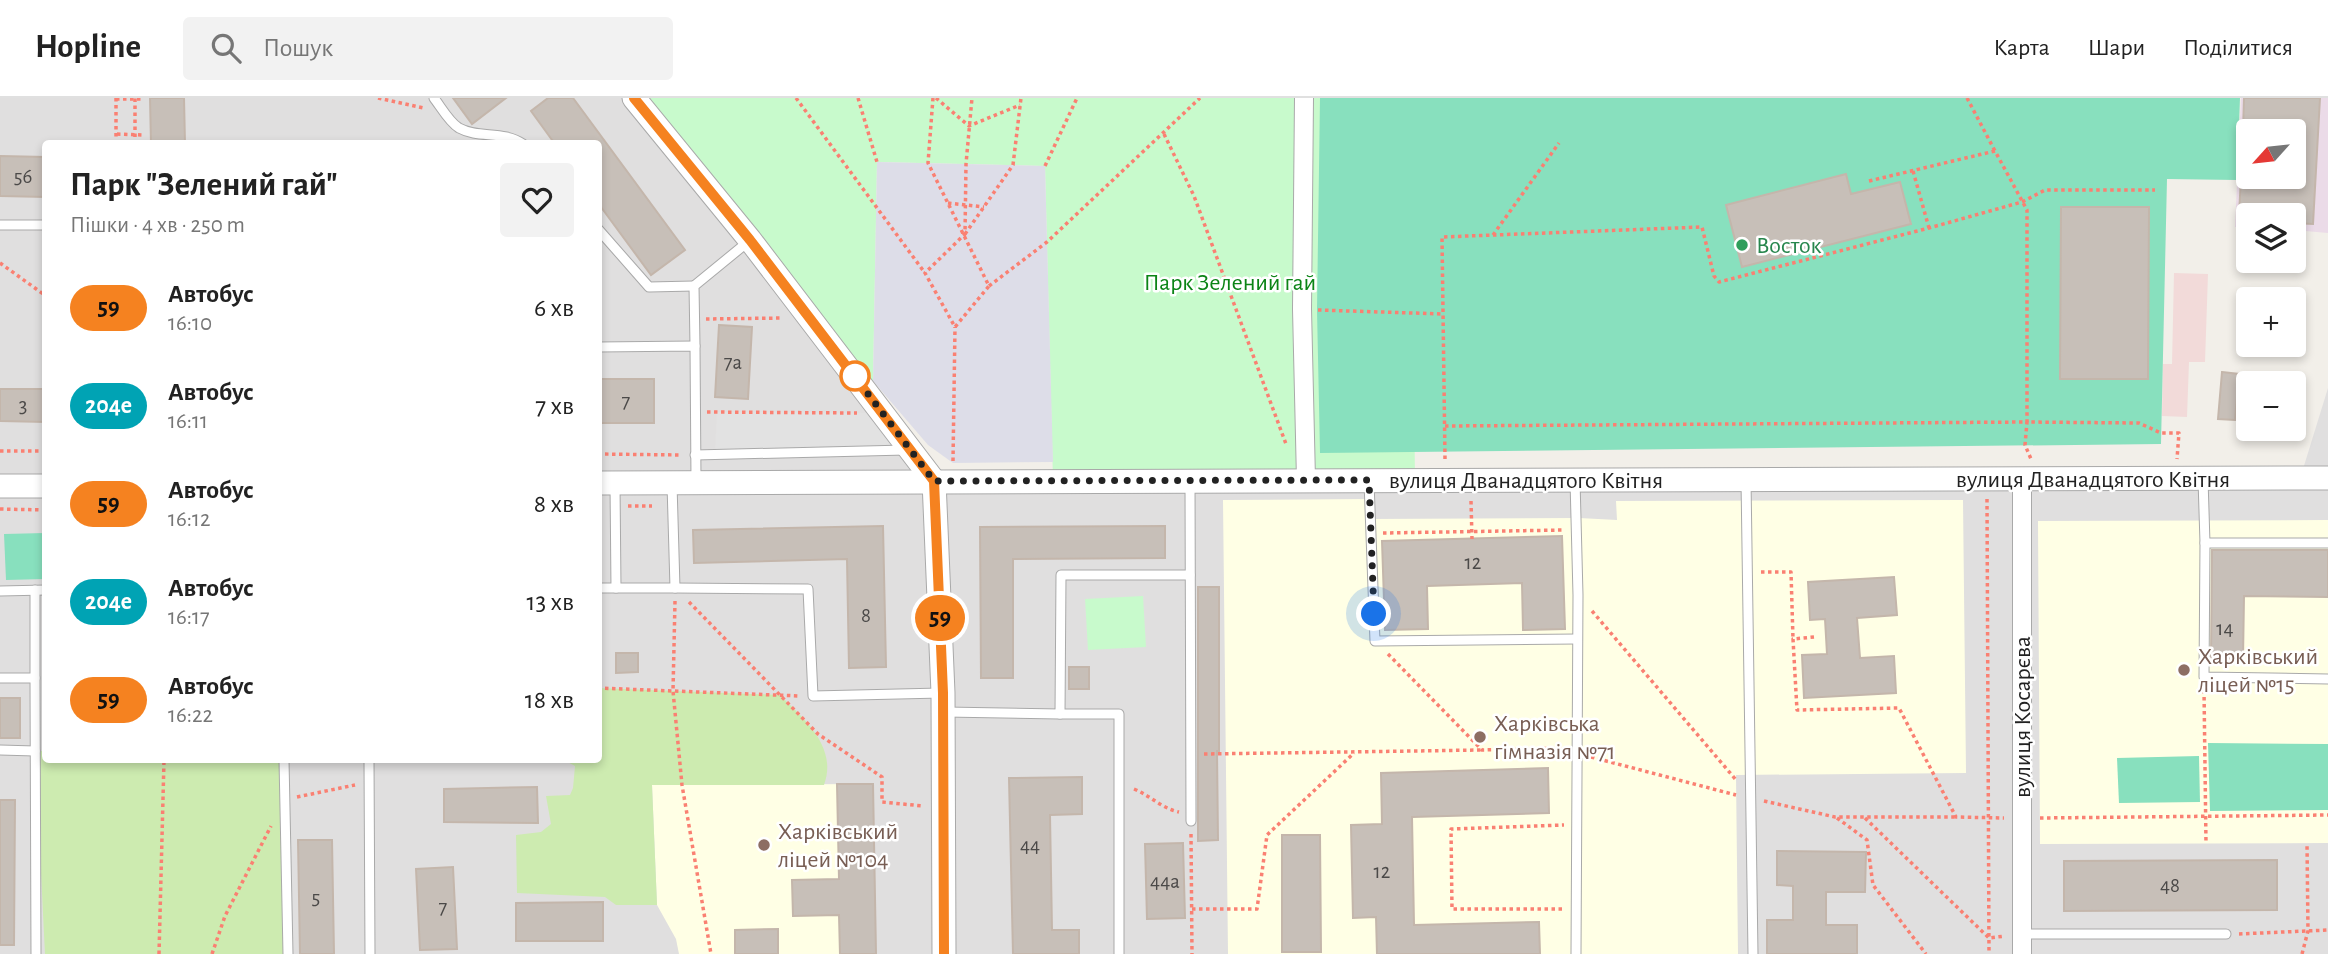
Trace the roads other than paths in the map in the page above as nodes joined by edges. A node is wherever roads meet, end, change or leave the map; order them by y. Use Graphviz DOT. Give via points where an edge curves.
graph roads {
  1 [pos="434,98"];
  2 [pos="634,98"];
  3 [pos="1304,98"];
  4 [pos="515,140"];
  5 [pos="0,225"];
  6 [pos="42,225"];
  7 [pos="602,234"];
  8 [pos="750,240"];
  9 [pos="694,286"];
  10 [pos="695,346"];
  11 [pos="602,347"];
  12 [pos="911,449"];
  13 [pos="695,455"];
  14 [pos="2027,470"];
  15 [pos="2328,478"];
  16 [pos="2203,479"];
  17 [pos="1190,480"];
  18 [pos="1306,480"];
  19 [pos="1369,480"];
  20 [pos="1575,480"];
  21 [pos="1746,480"];
  22 [pos="934,481"];
  23 [pos="672,482"];
  24 [pos="696,482"];
  25 [pos="607,483"];
  26 [pos="0,486"];
  27 [pos="42,486"];
  28 [pos="2205,543"];
  29 [pos="2328,543"];
  30 [pos="1191,575"];
  31 [pos="602,588"];
  32 [pos="616,588"];
  33 [pos="675,588"];
  34 [pos="40,590"];
  35 [pos="0,591"];
  36 [pos="1577,639"];
  37 [pos="0,678"];
  38 [pos="35,678"];
  39 [pos="2328,679"];
  40 [pos="943,703"];
  41 [pos="1060,714"];
  42 [pos="0,750"];
  43 [pos="35,751"];
  44 [pos="284,763"];
  45 [pos="369,763"];
  46 [pos="1191,818"];
  47 [pos="2022,934"];
  48 [pos="2226,934"];
  49 [pos="36,954"];
  50 [pos="288,954"];
  51 [pos="370,954"];
  52 [pos="944,954"];
  53 [pos="1119,954"];
  54 [pos="1576,954"];
  55 [pos="1754,954"];
  56 [pos="2022,954"];
  1 -- 4 [label="lane" via="457,127"];
  2 -- 8 [label="street"];
  3 -- 18 [label="street"];
  5 -- 6 [label="lane"];
  7 -- 9 [label="lane" via="649,287"];
  8 -- 9 [label="lane"];
  8 -- 12 [label="street"];
  9 -- 10 [label="lane"];
  10 -- 11 [label="lane"];
  10 -- 13 [label="lane"];
  12 -- 13 [label="lane"];
  12 -- 22 [label="street"];
  13 -- 24 [label="lane"];
  14 -- 16 [label="street, вулиця Дванадцятого Квітня"];
  14 -- 21 [label="street, вулиця Дванадцятого Квітня"];
  14 -- 47 [label="street, вулиця Косарєва"];
  15 -- 16 [label="street, вулиця Дванадцятого Квітня"];
  16 -- 28 [label="lane"];
  17 -- 18 [label="street, вулиця Дванадцятого Квітня"];
  17 -- 22 [label="street, вулиця Дванадцятого Квітня"];
  17 -- 30 [label="lane"];
  18 -- 19 [label="street, вулиця Дванадцятого Квітня"];
  19 -- 20 [label="street, вулиця Дванадцятого Квітня"];
  19 -- 36 [label="lane" via="1375,640"];
  20 -- 21 [label="street, вулиця Дванадцятого Квітня"];
  20 -- 36 [label="lane"];
  21 -- 55 [label="lane"];
  22 -- 24 [label="street, вулиця Дванадцятого Квітня"];
  22 -- 40 [label="street"];
  23 -- 24 [label="street, вулиця Дванадцятого Квітня"];
  23 -- 25 [label="street, вулиця Дванадцятого Квітня"];
  23 -- 33 [label="lane"];
  25 -- 32 [label="lane"];
  26 -- 27 [label="street"];
  28 -- 29 [label="lane"];
  28 -- 39 [label="lane" via="2204,677"];
  30 -- 41 [label="lane" via="1060,575"];
  30 -- 46 [label="lane"];
  31 -- 32 [label="lane"];
  32 -- 33 [label="lane"];
  33 -- 40 [label="lane" via="808,589 813,696"];
  34 -- 35 [label="lane"];
  34 -- 38 [label="lane"];
  36 -- 54 [label="lane"];
  37 -- 38 [label="lane"];
  38 -- 43 [label="lane"];
  40 -- 41 [label="lane"];
  40 -- 52 [label="street"];
  41 -- 53 [label="lane" via="1119,714"];
  42 -- 43 [label="lane"];
  43 -- 49 [label="lane"];
  44 -- 50 [label="lane"];
  45 -- 51 [label="lane"];
  47 -- 48 [label="lane"];
  47 -- 56 [label="street, вулиця Косарєва"];
}
